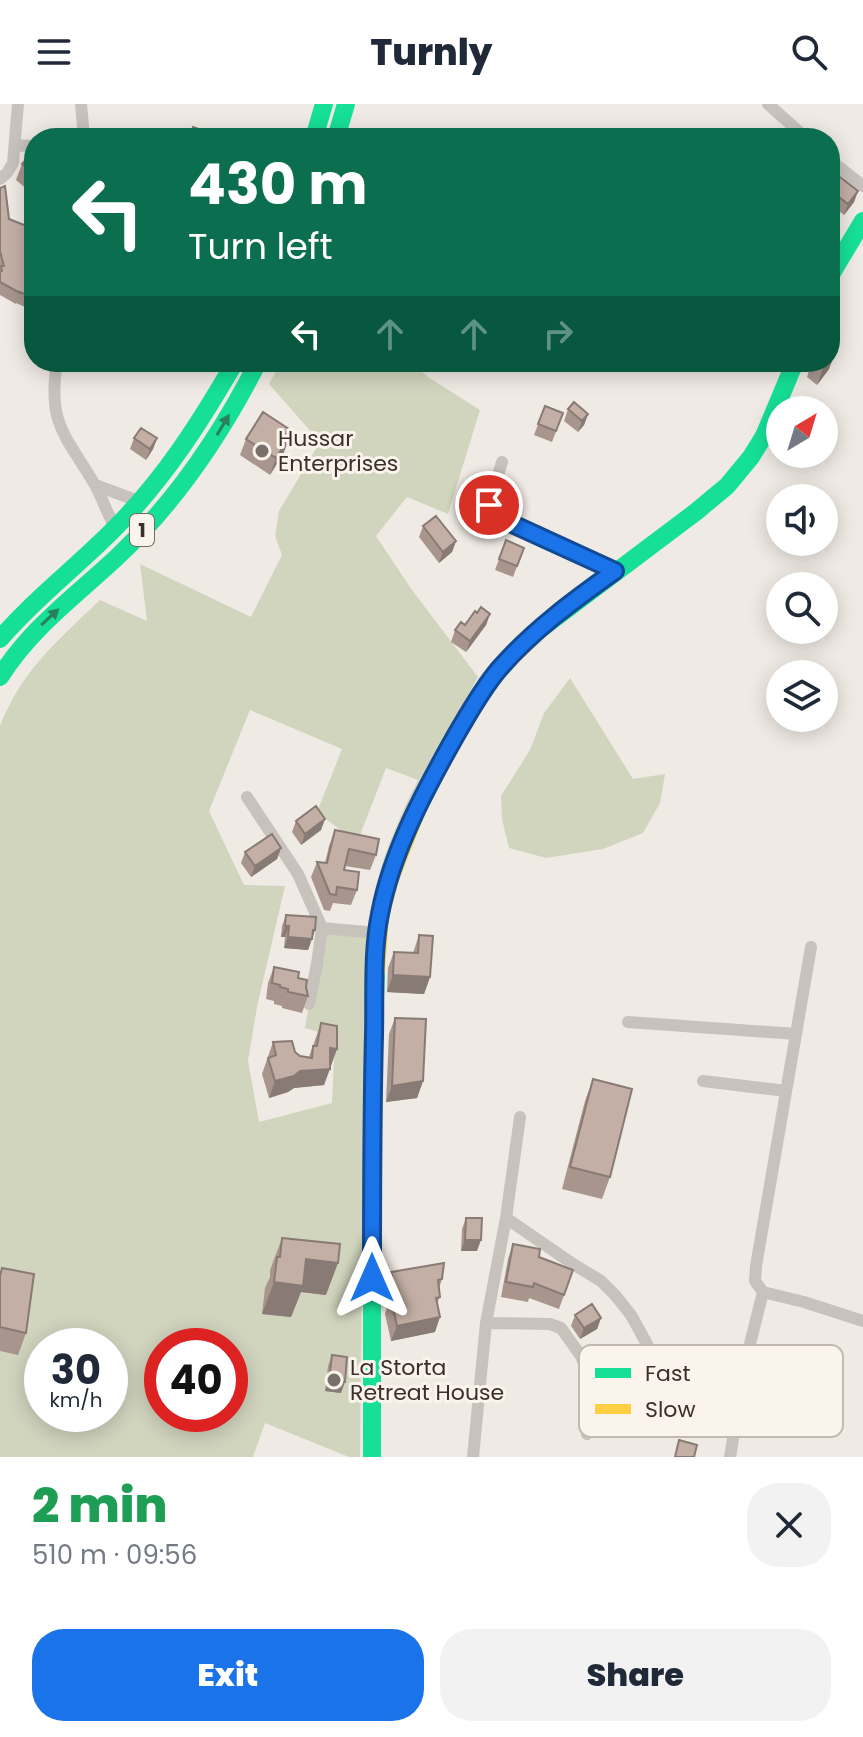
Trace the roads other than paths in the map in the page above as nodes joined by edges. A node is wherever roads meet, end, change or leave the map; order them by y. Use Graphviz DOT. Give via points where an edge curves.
graph roads {
  1 [pos="18,104"];
  2 [pos="81,104"];
  3 [pos="324,104"];
  4 [pos="346,104"];
  5 [pos="768,104"];
  6 [pos="83,128"];
  7 [pos="317,128"];
  8 [pos="339,128"];
  9 [pos="795,128"];
  10 [pos="15,145"];
  11 [pos="24,145"];
  12 [pos="840,168"];
  13 [pos="0,179"];
  14 [pos="863,186"];
  15 [pos="863,221"];
  16 [pos="857,244"];
  17 [pos="840,264"];
  18 [pos="56,372"];
  19 [pos="229,372"];
  20 [pos="252,372"];
  21 [pos="791,372"];
  22 [pos="502,462"];
  23 [pos="95,485"];
  24 [pos="140,501"];
  25 [pos="156,515"];
  26 [pos="115,528"];
  27 [pos="130,543"];
  28 [pos="615,571"];
  29 [pos="0,639"];
  30 [pos="0,677"];
  31 [pos="247,797"];
  32 [pos="322,928"];
  33 [pos="377,933"];
  34 [pos="811,947"];
  35 [pos="309,1004"];
  36 [pos="628,1022"];
  37 [pos="796,1034"];
  38 [pos="703,1081"];
  39 [pos="786,1091"];
  40 [pos="520,1117"];
  41 [pos="506,1218"];
  42 [pos="763,1292"];
  43 [pos="863,1321"];
  44 [pos="486,1323"];
  45 [pos="647,1345"];
  46 [pos="750,1345"];
  47 [pos="579,1353"];
  48 [pos="733,1437"];
  49 [pos="372,1457"];
  50 [pos="473,1457"];
  51 [pos="730,1457"];
  1 -- 10 [label="street"];
  2 -- 6 [label="street"];
  3 -- 7 [label="main road"];
  4 -- 8 [label="main road"];
  5 -- 9 [label="street"];
  10 -- 11 [label="street"];
  10 -- 13 [label="street" via="11,169"];
  12 -- 14 [label="street"];
  15 -- 16 [label="main road"];
  16 -- 17 [label="main road"];
  18 -- 23 [label="street" via="59,425"];
  19 -- 24 [label="main road, 1" via="179,454"];
  25 -- 20 [label="main road, 1, one-way" via="215,439"];
  21 -- 28 [label="main road" via="764,436 740,471 714,498"];
  22 -- 28 [label="street" via="491,514"];
  23 -- 24 [label="street"];
  23 -- 26 [label="street"];
  24 -- 25 [label="street"];
  24 -- 26 [label="main road, 1"];
  25 -- 27 [label="main road, 1"];
  26 -- 27 [label="street"];
  26 -- 29 [label="main road, 1"];
  30 -- 27 [label="main road, 1, one-way" via="42,625"];
  28 -- 33 [label="main road" via="532,636 484,688 412,820"];
  31 -- 32 [label="street" via="298,874"];
  32 -- 33 [label="street"];
  32 -- 35 [label="street"];
  33 -- 49 [label="main road"];
  34 -- 37 [label="street"];
  36 -- 37 [label="street"];
  37 -- 39 [label="street"];
  38 -- 39 [label="street"];
  39 -- 42 [label="street" via="756,1266 755,1281"];
  40 -- 41 [label="street"];
  41 -- 44 [label="street"];
  41 -- 45 [label="street" via="601,1281 631,1315"];
  42 -- 43 [label="street"];
  42 -- 46 [label="street"];
  44 -- 47 [label="street" via="550,1324 561,1328"];
  44 -- 50 [label="street"];
  48 -- 51 [label="street"];
}
